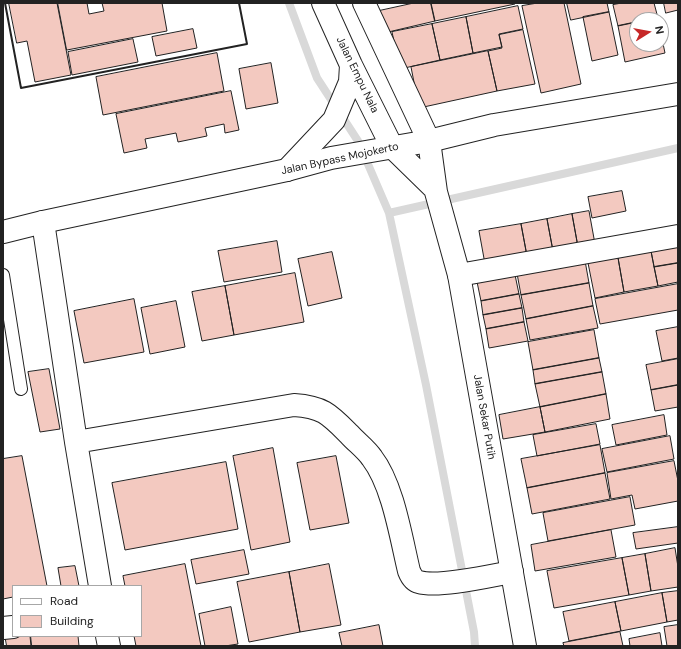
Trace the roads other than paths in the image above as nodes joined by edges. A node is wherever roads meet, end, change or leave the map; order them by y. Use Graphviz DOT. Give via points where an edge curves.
graph roads {
  1 [pos="323,3"];
  2 [pos="364,3"];
  3 [pos="350,74"];
  4 [pos="678,94"];
  5 [pos="429,141"];
  6 [pos="382,149"];
  7 [pos="287,170"];
  8 [pos="436,190"];
  9 [pos="43,222"];
  10 [pos="3,232"];
  11 [pos="678,236"];
  12 [pos="3,275"];
  13 [pos="459,275"];
  14 [pos="21,389"];
  15 [pos="76,442"];
  16 [pos="512,572"];
  17 [pos="100,585"];
  18 [pos="525,646"];
  1 -- 3 [label="main road, Jalan Empu Nala"];
  2 -- 5 [label="main road"];
  3 -- 6 [label="main road, Jalan Empu Nala"];
  3 -- 7 [label="main road" via="334,120"];
  4 -- 5 [label="main road, Jalan Bypass Mojokerto" via="494,125"];
  5 -- 6 [label="main road, Jalan Bypass Mojokerto"];
  5 -- 8 [label="main road, Jalan Sekar Putih"];
  6 -- 7 [label="main road, Jalan Bypass Mojokerto" via="331,158"];
  6 -- 8 [label="main road"];
  7 -- 9 [label="main road, Jalan Bypass Mojokerto"];
  8 -- 13 [label="main road, Jalan Sekar Putih"];
  9 -- 10 [label="main road, Jalan Bypass Mojokerto"];
  9 -- 15 [label="main road"];
  11 -- 13 [label="main road"];
  12 -- 14 [label="lane"];
  13 -- 16 [label="main road, Jalan Sekar Putih"];
  15 -- 16 [label="main road" via="294,405 323,410 372,458 380,472 387,487 413,578 418,582 439,583"];
  15 -- 17 [label="main road"];
  16 -- 18 [label="main road, Jalan Sekar Putih"];
}
